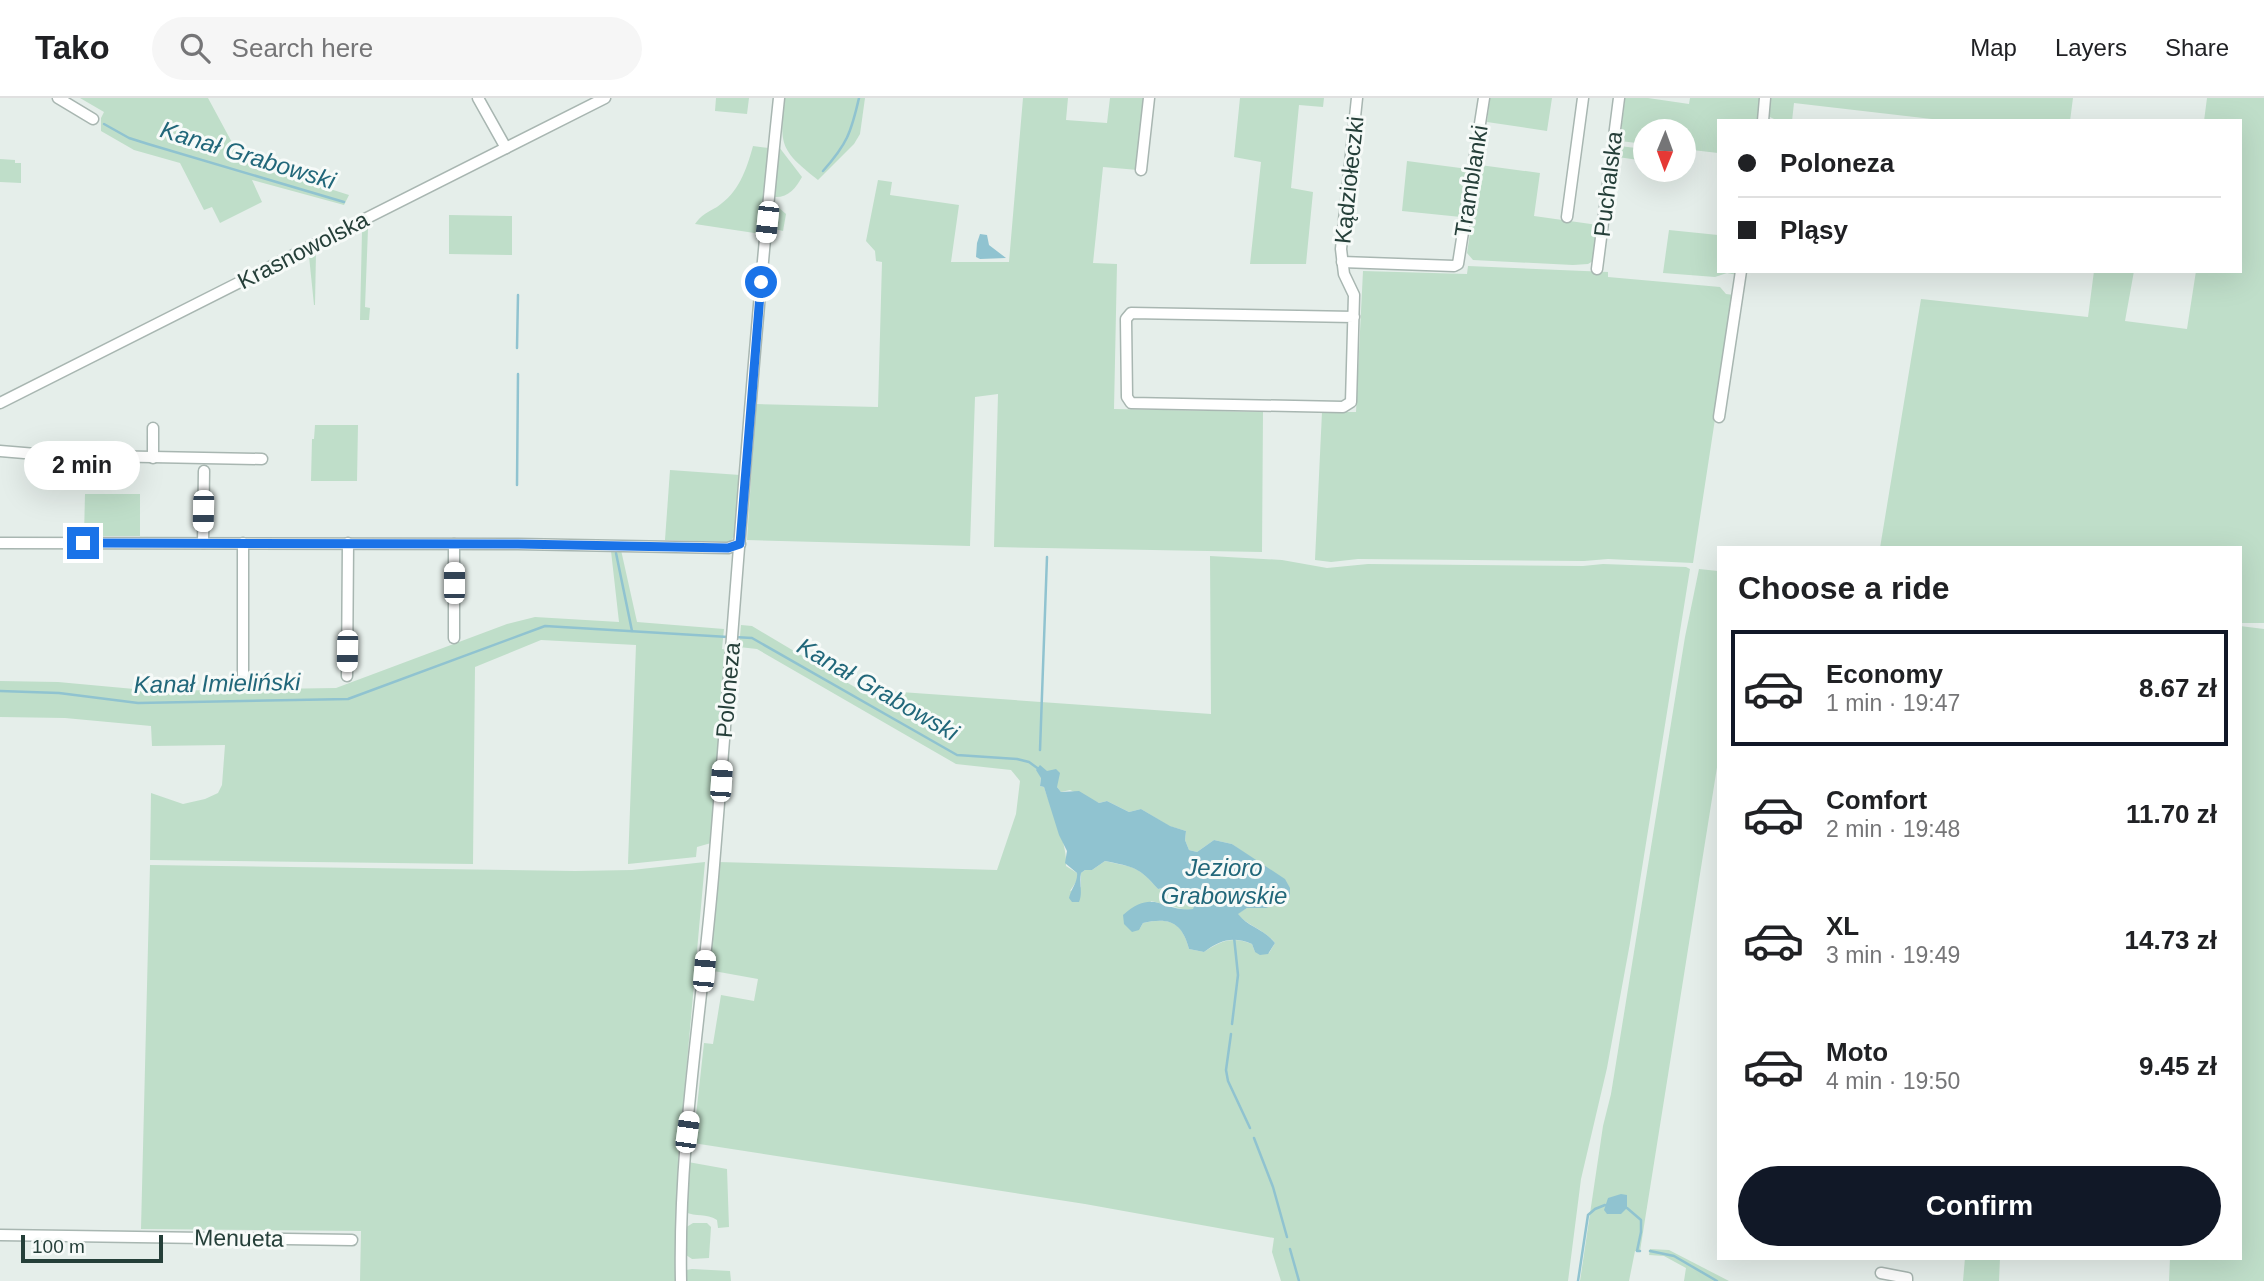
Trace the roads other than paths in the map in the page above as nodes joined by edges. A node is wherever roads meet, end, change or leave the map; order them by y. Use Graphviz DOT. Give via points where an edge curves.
graph roads {
  1 [pos="58,98"];
  2 [pos="478,98"];
  3 [pos="605,98"];
  4 [pos="779,98"];
  5 [pos="1149,98"];
  6 [pos="1357,98"];
  7 [pos="1484,98"];
  8 [pos="1583,98"];
  9 [pos="1619,98"];
  10 [pos="1765,98"];
  11 [pos="1763,119"];
  12 [pos="93,120"];
  13 [pos="506,148"];
  14 [pos="1141,170"];
  15 [pos="1567,217"];
  16 [pos="1342,262"];
  17 [pos="1597,269"];
  18 [pos="1741,273"];
  19 [pos="1354,317"];
  20 [pos="0,403"];
  21 [pos="1719,417"];
  22 [pos="153,428"];
  23 [pos="0,451"];
  24 [pos="153,458"];
  25 [pos="262,458"];
  26 [pos="204,471"];
  27 [pos="0,543"];
  28 [pos="203,543"];
  29 [pos="243,543"];
  30 [pos="348,543"];
  31 [pos="454,544"];
  32 [pos="740,544"];
  33 [pos="454,638"];
  34 [pos="243,675"];
  35 [pos="347,676"];
  36 [pos="0,1235"];
  37 [pos="352,1240"];
  38 [pos="1882,1277"];
  39 [pos="1907,1280"];
  40 [pos="681,1281"];
  1 -- 12 [label="street"];
  2 -- 13 [label="street"];
  3 -- 13 [label="street, Krasnowolska"];
  4 -- 32 [label="street, Poloneza"];
  5 -- 14 [label="street"];
  6 -- 16 [label="street, Kądziołeczki"];
  7 -- 16 [label="street, Tramblanki" via="1458,264"];
  8 -- 15 [label="street"];
  9 -- 17 [label="street, Puchalska"];
  10 -- 11 [label="street"];
  13 -- 20 [label="street, Krasnowolska"];
  16 -- 19 [label="street" via="1354,295"];
  18 -- 21 [label="street"];
  19 -- 19 [label="street" via="1348,406 1131,403 1127,397 1126,319 1132,313"];
  22 -- 24 [label="street"];
  23 -- 24 [label="street"];
  24 -- 25 [label="street"];
  26 -- 28 [label="street"];
  27 -- 28 [label="street"];
  28 -- 29 [label="street"];
  29 -- 30 [label="street"];
  29 -- 34 [label="street"];
  30 -- 31 [label="street"];
  30 -- 35 [label="street"];
  31 -- 32 [label="street" via="728,548"];
  31 -- 33 [label="street"];
  32 -- 40 [label="street, Poloneza" via="712,894 683,1172"];
  36 -- 37 [label="street, Menueta"];
  38 -- 39 [label="street"];
}
